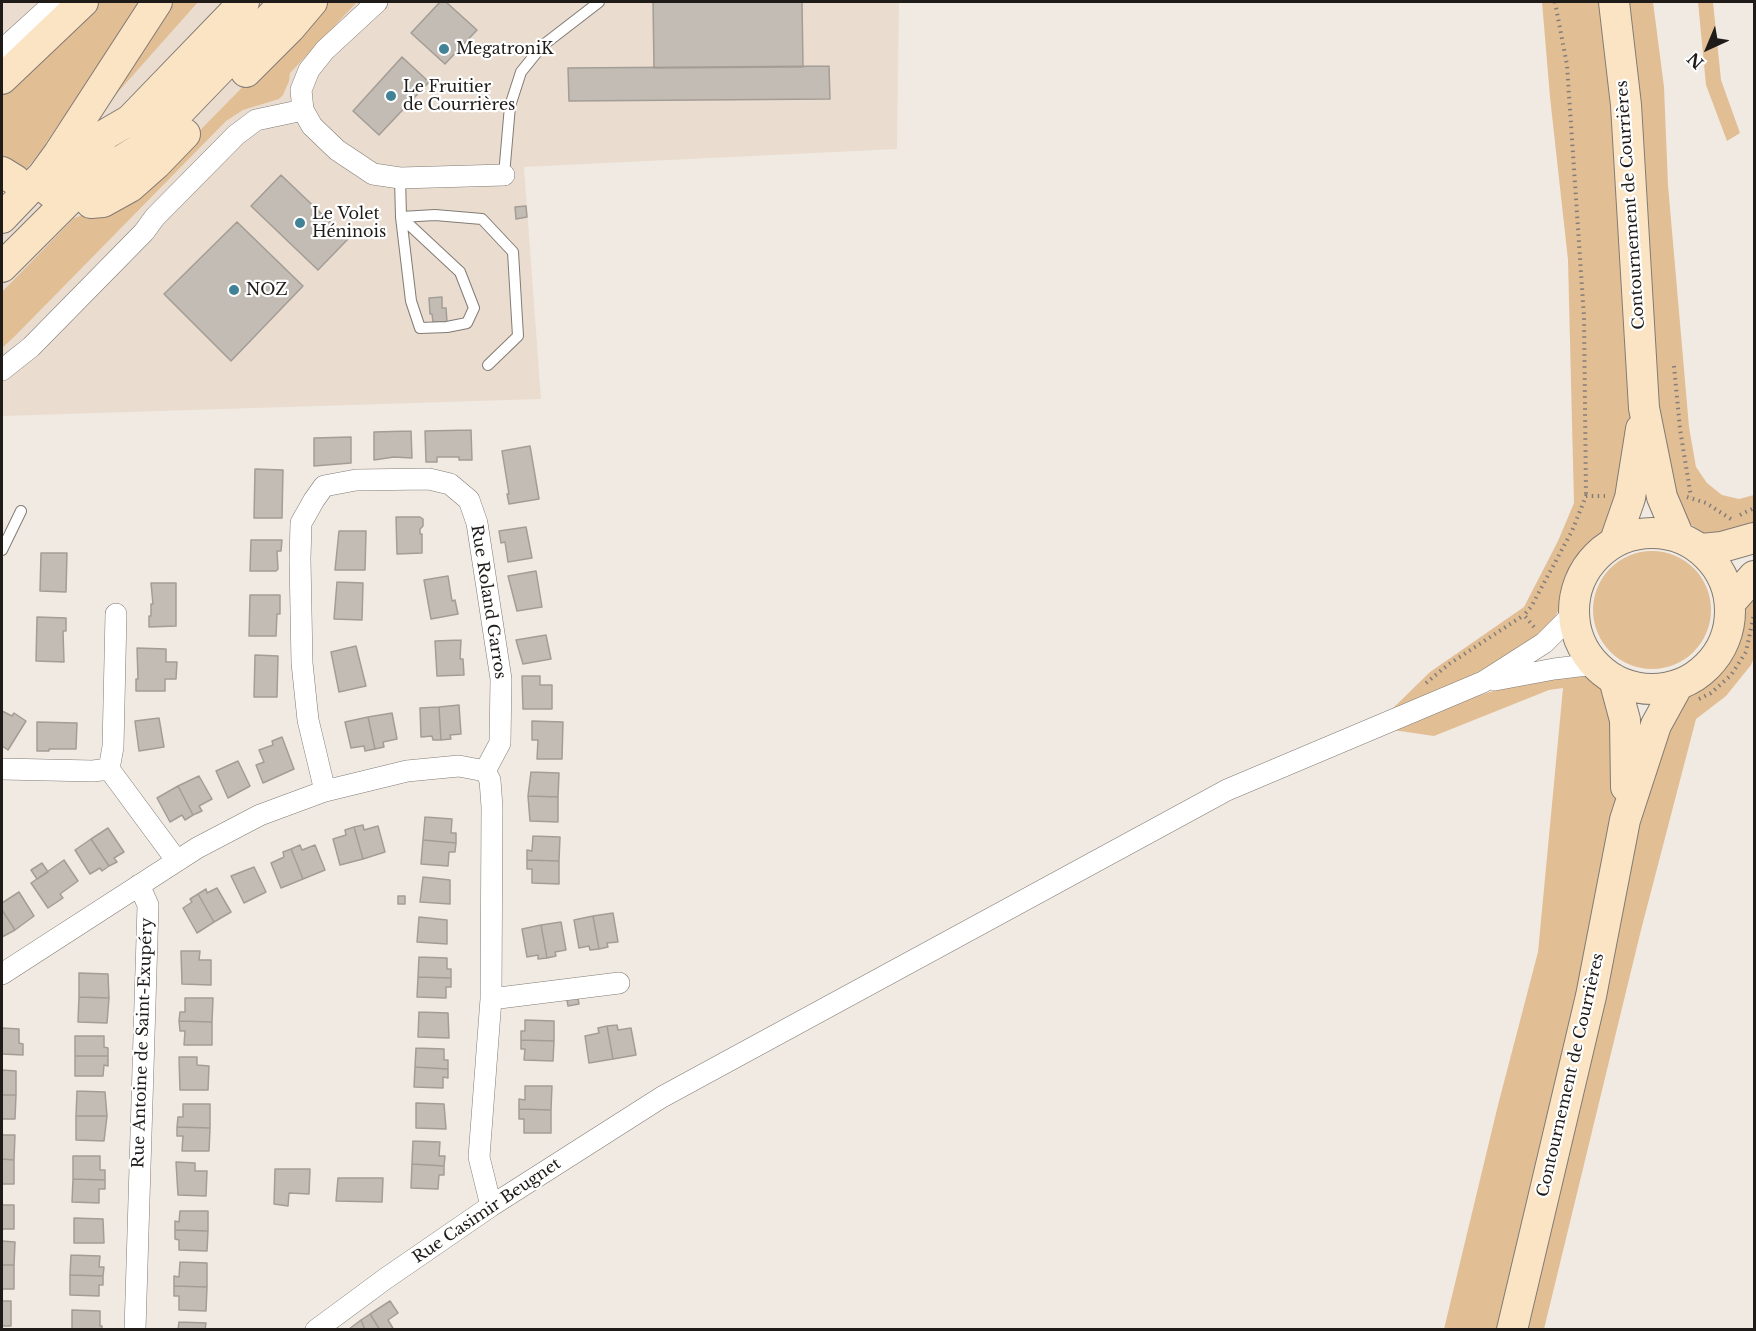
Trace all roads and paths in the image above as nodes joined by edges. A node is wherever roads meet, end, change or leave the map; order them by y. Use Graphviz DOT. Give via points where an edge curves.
graph roads {
  1 [pos="55,2"];
  2 [pos="83,2"];
  3 [pos="157,2"];
  4 [pos="218,2"];
  5 [pos="244,2"];
  6 [pos="285,2"];
  7 [pos="312,2"];
  8 [pos="599,2"];
  9 [pos="1555,2"];
  10 [pos="1614,2"];
  11 [pos="370,5"];
  12 [pos="2,50"];
  13 [pos="2,79"];
  14 [pos="303,110"];
  15 [pos="106,134"];
  16 [pos="504,175"];
  17 [pos="400,178"];
  18 [pos="91,202"];
  19 [pos="401,217"];
  20 [pos="2,218"];
  21 [pos="2,243"];
  22 [pos="2,267"];
  23 [pos="488,365"];
  24 [pos="1674,366"];
  25 [pos="2,370"];
  26 [pos="1644,408"];
  27 [pos="1586,496"];
  28 [pos="1677,497"];
  29 [pos="1630,498"];
  30 [pos="21,511"];
  31 [pos="1750,540"];
  32 [pos="1615,541"];
  33 [pos="1690,543"];
  34 [pos="2,550"];
  35 [pos="1755,576"];
  36 [pos="1731,603"];
  37 [pos="1574,613"];
  38 [pos="116,614"];
  39 [pos="1524,615"];
  40 [pos="1544,643"];
  41 [pos="1604,672"];
  42 [pos="1483,682"];
  43 [pos="1678,685"];
  44 [pos="1407,713"];
  45 [pos="2,769"];
  46 [pos="108,770"];
  47 [pos="485,771"];
  48 [pos="326,791"];
  49 [pos="1625,820"];
  50 [pos="177,861"];
  51 [pos="139,885"];
  52 [pos="2,974"];
  53 [pos="620,983"];
  54 [pos="491,999"];
  55 [pos="491,1206"];
  56 [pos="135,1329"];
  57 [pos="316,1329"];
  58 [pos="1512,1329"];
  1 -- 12 [label="street"];
  2 -- 13 [label="main road"];
  3 -- 20 [label="main road" via="59,153"];
  4 -- 15 [label="main road" via="121,109"];
  5 -- 15 [label="main road" via="130,120"];
  6 -- 22 [label="main road" via="148,144 82,187"];
  7 -- 18 [label="main road" via="142,178 112,198"];
  8 -- 16 [label="lane" via="542,46 521,72 510,106"];
  9 -- 27 [label="path" via="1567,65 1584,317"];
  10 -- 26 [label="main road, Contournement de Courrières" via="1626,105"];
  11 -- 14 [label="street" via="309,70 302,90"];
  14 -- 17 [label="street" via="312,126 337,150 373,174"];
  14 -- 25 [label="street" via="267,116 247,125 31,347"];
  15 -- 21 [label="main road"];
  16 -- 17 [label="street"];
  17 -- 19 [label="lane"];
  19 -- 19 [label="lane" via="411,300 420,327 467,323 474,308 460,272"];
  19 -- 23 [label="lane" via="482,219 513,252 518,336"];
  24 -- 28 [label="path" via="1680,429"];
  26 -- 28 [label="main road, Contournement de Courrières"];
  26 -- 29 [label="main road, Contournement de Courrières"];
  27 -- 29 [label="path"];
  27 -- 39 [label="path" via="1572,531"];
  28 -- 31 [label="path" via="1706,503 1731,519"];
  28 -- 33 [label="main road, Contournement de Courrières"];
  29 -- 32 [label="main road, Contournement de Courrières"];
  30 -- 34 [label="lane"];
  31 -- 33 [label="main road"];
  32 -- 33 [label="main road" via="1647,532"];
  32 -- 37 [label="main road" via="1589,564 1580,579"];
  33 -- 36 [label="main road" via="1721,573"];
  35 -- 36 [label="main road"];
  36 -- 43 [label="main road" via="1726,637 1719,653 1708,667"];
  37 -- 40 [label="street"];
  37 -- 41 [label="main road" via="1580,640"];
  38 -- 46 [label="street" via="113,747"];
  39 -- 40 [label="path"];
  39 -- 44 [label="path" via="1423,685"];
  40 -- 42 [label="street"];
  41 -- 42 [label="street" via="1554,669"];
  41 -- 43 [label="main road" via="1629,686 1646,689"];
  41 -- 49 [label="main road, Contournement de Courrières" via="1625,720"];
  42 -- 44 [label="street, Rue Casimir Beugnet"];
  43 -- 49 [label="main road, Contournement de Courrières" via="1656,725"];
  44 -- 55 [label="street, Rue Casimir Beugnet" via="1227,790 662,1097"];
  45 -- 46 [label="street"];
  46 -- 50 [label="street"];
  47 -- 48 [label="street" via="459,766 407,771"];
  47 -- 48 [label="street, Rue Roland Garros" via="500,743 501,679 477,523 469,500 450,484 429,479 356,480 324,486 302,523 302,663 308,720"];
  47 -- 54 [label="street" via="490,780 492,807"];
  48 -- 50 [label="street" via="260,815"];
  49 -- 58 [label="main road, Contournement de Courrières" via="1591,996"];
  50 -- 51 [label="street"];
  51 -- 52 [label="street"];
  51 -- 56 [label="street, Rue Antoine de Saint-Exupéry" via="148,905"];
  53 -- 54 [label="street"];
  54 -- 55 [label="street" via="478,1157"];
  55 -- 57 [label="street, Rue Casimir Beugnet"];
}
